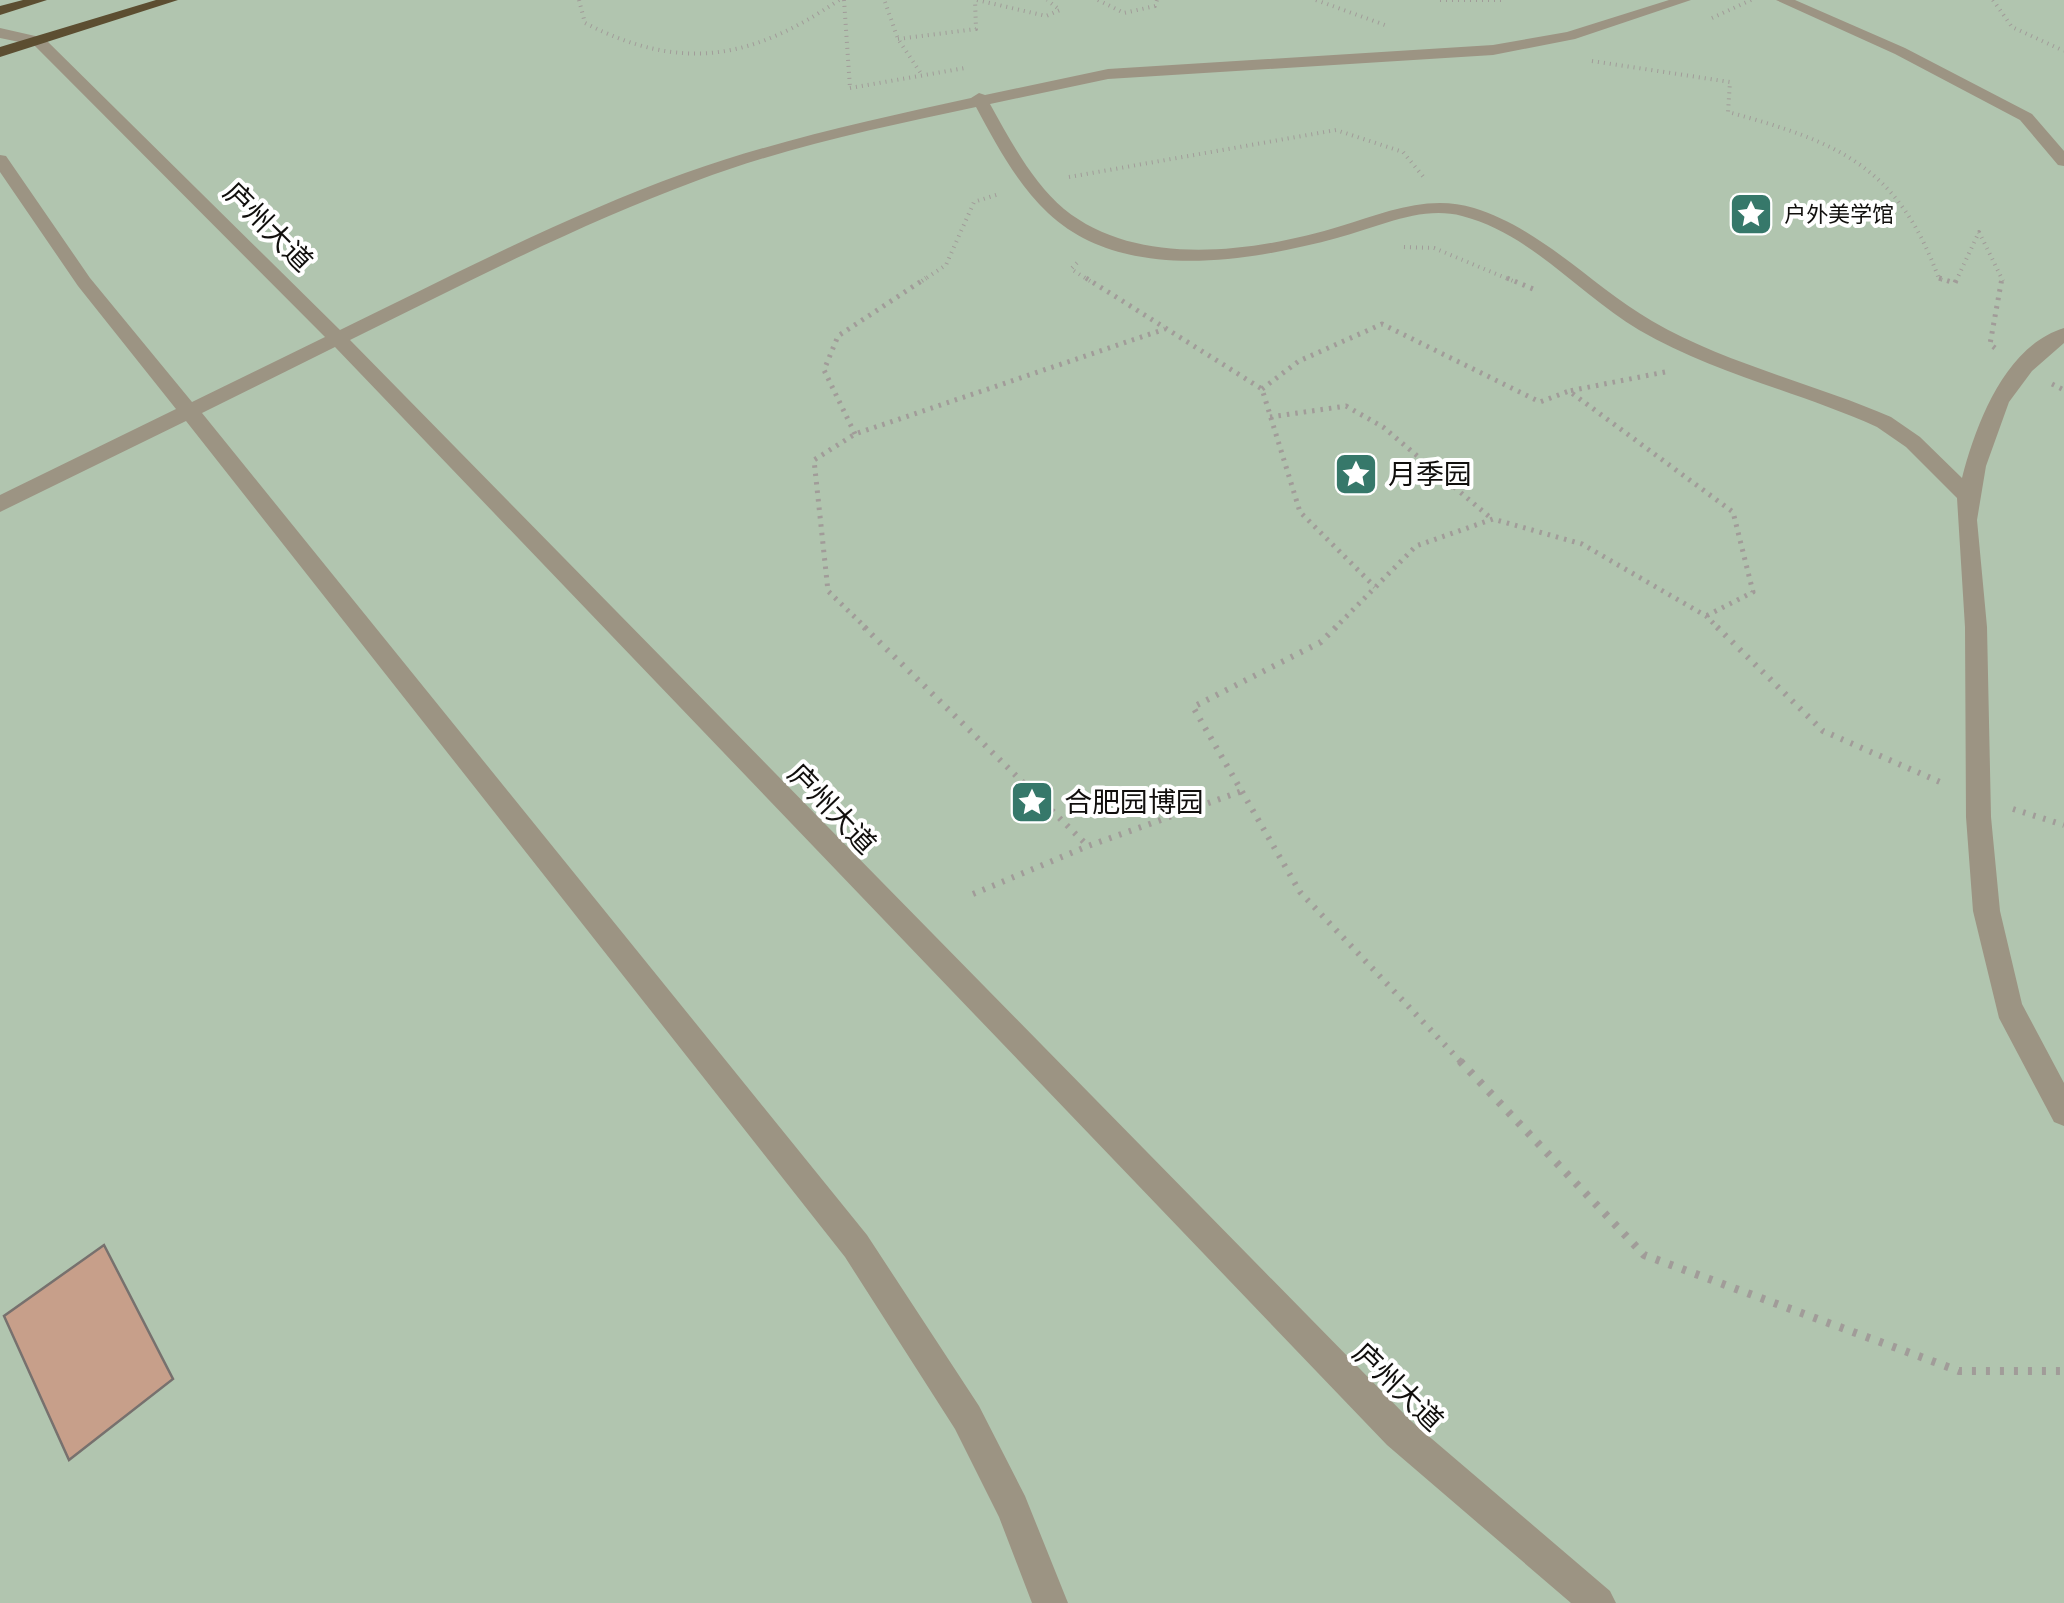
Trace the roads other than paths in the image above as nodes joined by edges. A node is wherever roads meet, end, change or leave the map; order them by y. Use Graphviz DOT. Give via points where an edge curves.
graph roads {
  1 [pos="40,0"];
  2 [pos="171,0"];
  3 [pos="1684,0"];
  4 [pos="1783,0"];
  5 [pos="19,3"];
  6 [pos="0,12"];
  7 [pos="0,33"];
  8 [pos="38,41"];
  9 [pos="0,52"];
  10 [pos="979,98"];
  11 [pos="0,160"];
  12 [pos="2064,162"];
  13 [pos="2064,334"];
  14 [pos="339,340"];
  15 [pos="191,412"];
  16 [pos="1968,495"];
  17 [pos="0,504"];
  18 [pos="2064,1112"];
  19 [pos="1050,1603"];
  20 [pos="1598,1603"];
  1 -- 5 [label="main road"];
  2 -- 8 [label="main road"];
  3 -- 10 [label="street" via="1570,36 1493,50 1108,74"];
  4 -- 12 [label="street" via="2026,117"];
  5 -- 6 [label="main road"];
  7 -- 8 [label="street"];
  8 -- 9 [label="main road"];
  8 -- 14 [label="street, 庐州大道"];
  10 -- 14 [label="street" via="692,176 574,224"];
  10 -- 16 [label="street" via="1056,212 1100,237 1173,254 1235,252 1335,234 1404,212 1468,211 1643,324 1884,422"];
  11 -- 15 [label="street" via="84,282"];
  13 -- 16 [label="street" via="2019,368 1996,405"];
  14 -- 15 [label="street"];
  14 -- 20 [label="street, 庐州大道" via="1385,1419"];
  15 -- 17 [label="street"];
  15 -- 19 [label="street" via="842,1227 960,1398 1026,1532"];
  16 -- 18 [label="street" via="1983,907 2009,1008"];
}
